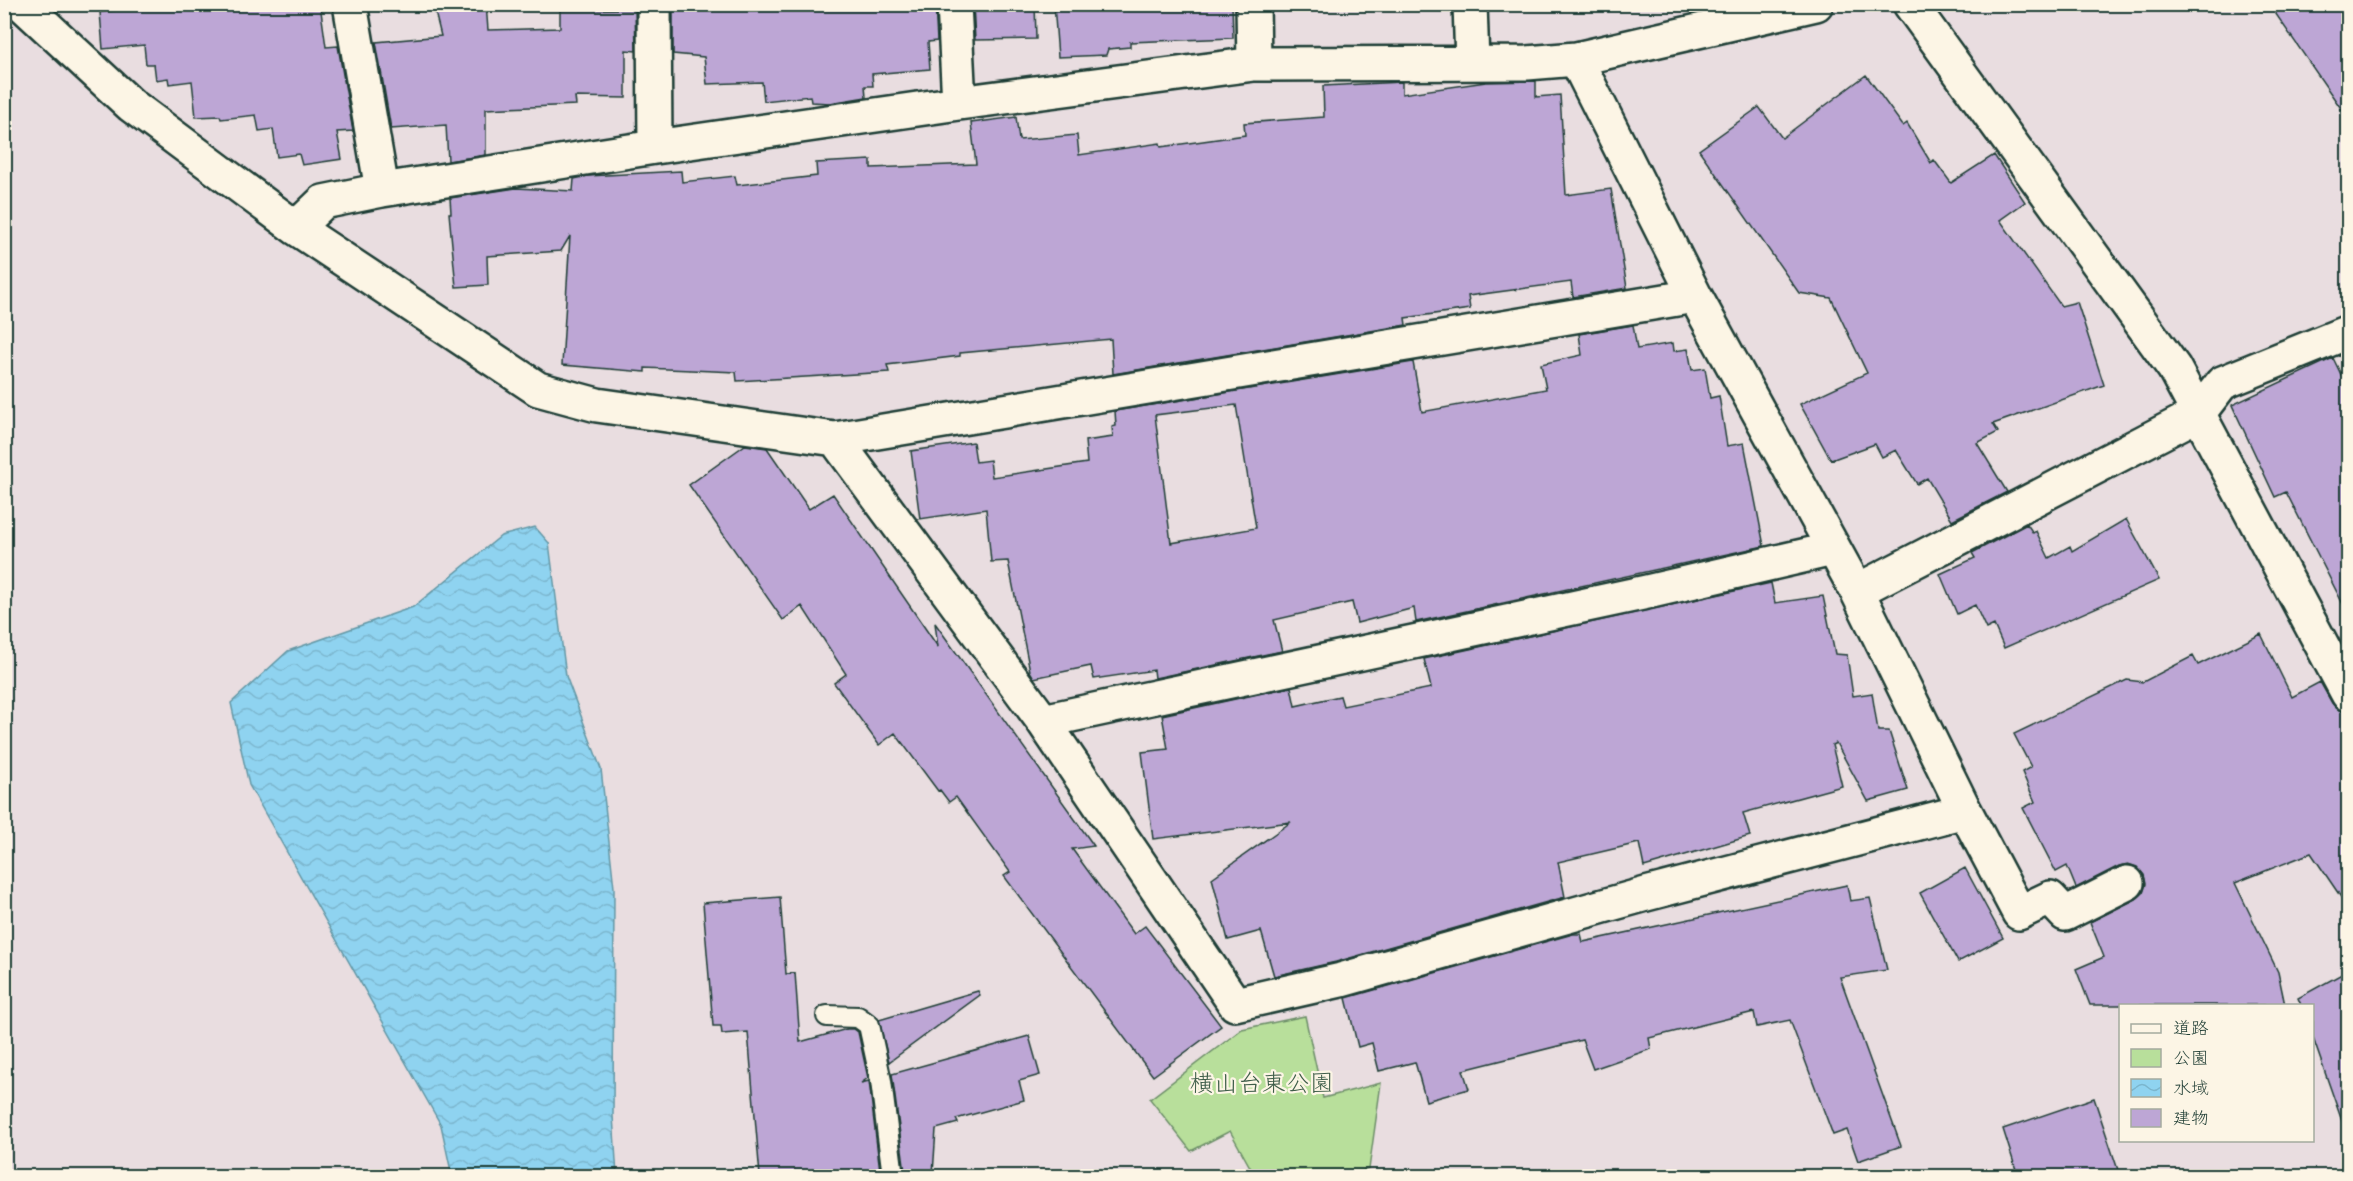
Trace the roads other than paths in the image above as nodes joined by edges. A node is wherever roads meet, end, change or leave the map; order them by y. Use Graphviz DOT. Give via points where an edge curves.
graph roads {
  1 [pos="22,4"];
  2 [pos="350,4"];
  3 [pos="654,4"];
  4 [pos="954,4"];
  5 [pos="1253,4"];
  6 [pos="1470,4"];
  7 [pos="1816,4"];
  8 [pos="1910,4"];
  9 [pos="1576,59"];
  10 [pos="1472,63"];
  11 [pos="1254,64"];
  12 [pos="959,103"];
  13 [pos="655,147"];
  14 [pos="382,190"];
  15 [pos="296,228"];
  16 [pos="1695,296"];
  17 [pos="2349,332"];
  18 [pos="2198,414"];
  19 [pos="835,439"];
  20 [pos="1833,549"];
  21 [pos="1857,591"];
  22 [pos="2349,694"];
  23 [pos="1043,721"];
  24 [pos="1965,811"];
  25 [pos="2127,883"];
  26 [pos="827,1016"];
  27 [pos="893,1176"];
  1 -- 15 [label="street" via="131,105"];
  2 -- 14 [label="street"];
  3 -- 13 [label="street"];
  4 -- 12 [label="street"];
  5 -- 11 [label="street"];
  6 -- 10 [label="street"];
  7 -- 9 [label="street"];
  8 -- 18 [label="street" via="2174,368"];
  9 -- 10 [label="street"];
  9 -- 16 [label="street"];
  10 -- 11 [label="street"];
  11 -- 12 [label="street"];
  12 -- 13 [label="street"];
  13 -- 14 [label="street"];
  14 -- 15 [label="street" via="323,202"];
  15 -- 19 [label="street" via="538,389 597,405"];
  16 -- 19 [label="street"];
  16 -- 20 [label="street"];
  17 -- 18 [label="street" via="2223,383"];
  18 -- 21 [label="street"];
  18 -- 22 [label="street"];
  19 -- 23 [label="street"];
  20 -- 21 [label="street"];
  20 -- 23 [label="street"];
  21 -- 24 [label="street"];
  23 -- 24 [label="street" via="1235,1004 1341,980 1646,894"];
  24 -- 25 [label="street" via="2019,914 2050,898 2065,915"];
  26 -- 27 [label="lane" via="858,1017 869,1025 881,1081"];
}
